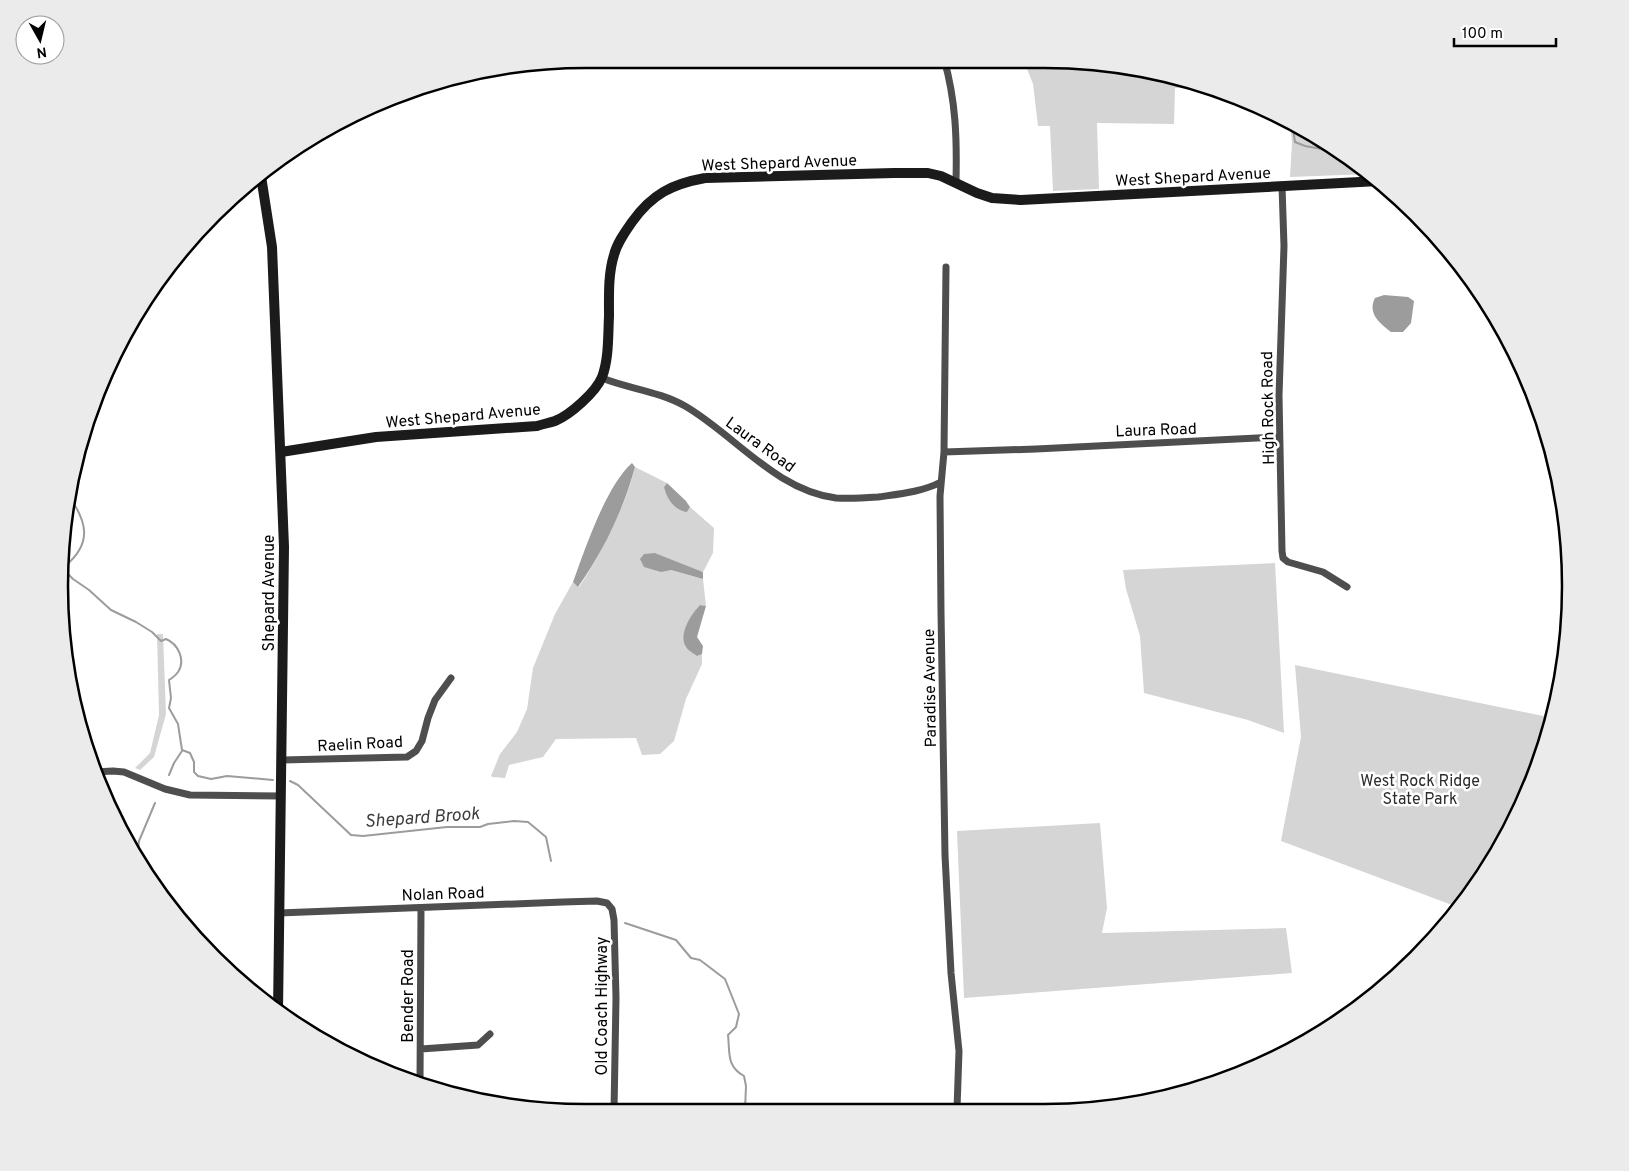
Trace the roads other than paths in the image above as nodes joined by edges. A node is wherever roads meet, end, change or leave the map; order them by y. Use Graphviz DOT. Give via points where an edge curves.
graph roads {
  1 [pos="946,68"];
  2 [pos="262,182"];
  3 [pos="956,182"];
  4 [pos="1367,182"];
  5 [pos="1282,186"];
  6 [pos="946,267"];
  7 [pos="602,378"];
  8 [pos="1279,437"];
  9 [pos="281,452"];
  10 [pos="944,452"];
  11 [pos="941,482"];
  12 [pos="1346,587"];
  13 [pos="451,678"];
  14 [pos="282,760"];
  15 [pos="102,772"];
  16 [pos="281,796"];
  17 [pos="607,903"];
  18 [pos="421,908"];
  19 [pos="279,913"];
  20 [pos="278,1002"];
  21 [pos="490,1034"];
  22 [pos="421,1049"];
  23 [pos="420,1076"];
  24 [pos="614,1104"];
  25 [pos="957,1104"];
  1 -- 3 [label="street" via="957,130"];
  2 -- 9 [label="street, Shepard Avenue" via="272,247"];
  3 -- 5 [label="street, West Shepard Avenue" via="992,198 1021,200"];
  3 -- 7 [label="street, West Shepard Avenue" via="913,172 705,178 676,184 653,197 637,215 614,255"];
  4 -- 5 [label="street, West Shepard Avenue"];
  5 -- 8 [label="street, High Rock Road" via="1284,246"];
  6 -- 10 [label="street, Paradise Avenue"];
  7 -- 9 [label="street, West Shepard Avenue" via="576,408 557,420 537,426 376,437"];
  7 -- 11 [label="street, Laura Road" via="677,401 766,468 818,494 860,499 920,490"];
  8 -- 10 [label="street, Laura Road"];
  8 -- 12 [label="street, High Rock Road" via="1283,558 1323,572"];
  9 -- 14 [label="street, Shepard Avenue" via="284,577"];
  10 -- 11 [label="street, Paradise Avenue"];
  11 -- 25 [label="street, Paradise Avenue" via="945,836 951,972 959,1051"];
  13 -- 14 [label="street, Raelin Road" via="435,700 416,751 406,757"];
  14 -- 16 [label="street, Shepard Avenue"];
  15 -- 16 [label="street" via="124,772 165,789 190,795"];
  16 -- 19 [label="street, Shepard Avenue"];
  17 -- 18 [label="street, Nolan Road"];
  17 -- 24 [label="street, Old Coach Highway" via="612,910 614,930"];
  18 -- 19 [label="street, Nolan Road"];
  18 -- 22 [label="street, Bender Road"];
  19 -- 20 [label="street, Shepard Avenue"];
  21 -- 22 [label="street" via="478,1045"];
  22 -- 23 [label="street, Bender Road"];
}
